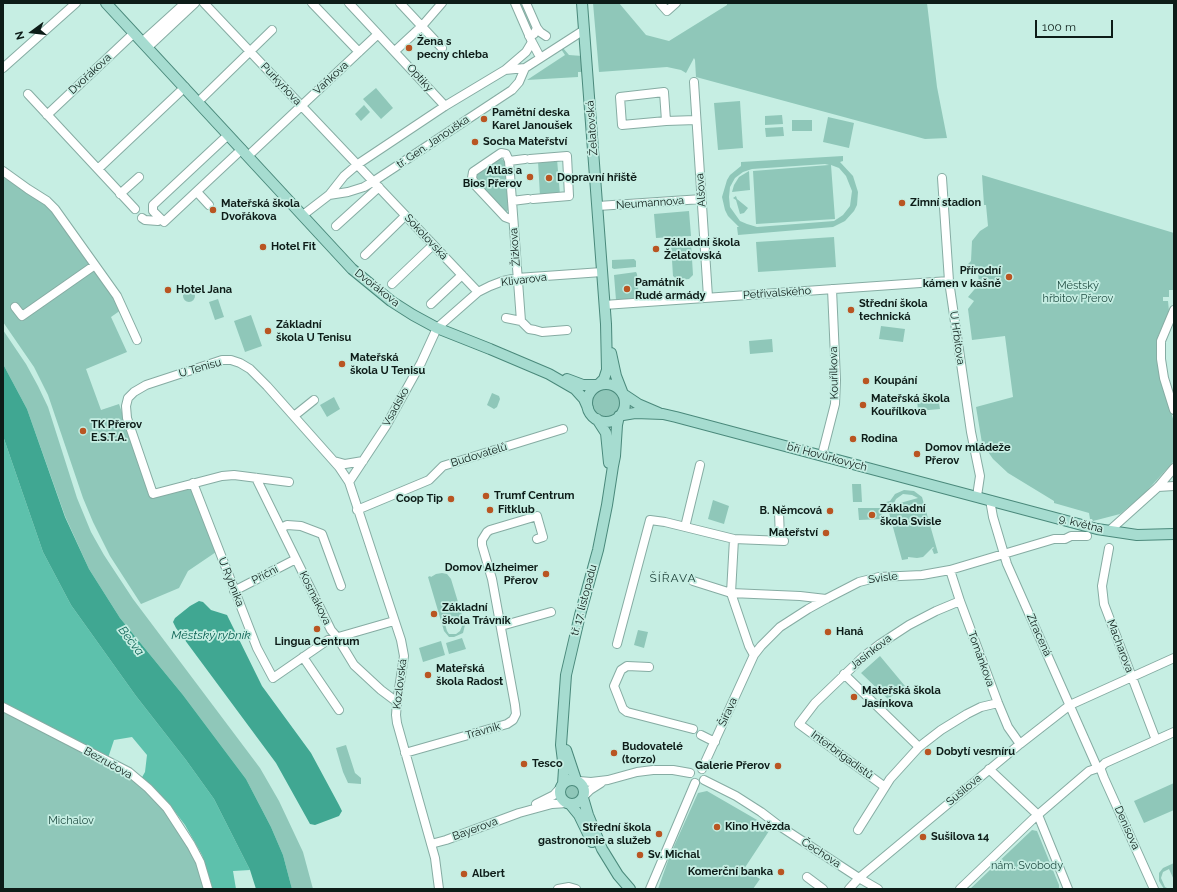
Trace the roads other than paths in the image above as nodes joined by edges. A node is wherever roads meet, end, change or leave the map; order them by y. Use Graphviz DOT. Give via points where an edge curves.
graph roads {
  1 [pos="76,3"];
  2 [pos="106,3"];
  3 [pos="185,3"];
  4 [pos="195,3"];
  5 [pos="204,3"];
  6 [pos="312,3"];
  7 [pos="349,3"];
  8 [pos="400,3"];
  9 [pos="442,3"];
  10 [pos="515,3"];
  11 [pos="526,3"];
  12 [pos="582,3"];
  13 [pos="660,3"];
  14 [pos="676,3"];
  15 [pos="422,26"];
  16 [pos="537,28"];
  17 [pos="272,30"];
  18 [pos="584,30"];
  19 [pos="134,33"];
  20 [pos="378,34"];
  21 [pos="546,36"];
  22 [pos="530,39"];
  23 [pos="145,45"];
  24 [pos="442,48"];
  25 [pos="395,51"];
  26 [pos="251,52"];
  27 [pos="359,52"];
  28 [pos="540,58"];
  29 [pos="3,68"];
  30 [pos="525,68"];
  31 [pos="504,70"];
  32 [pos="694,82"];
  33 [pos="185,87"];
  34 [pos="28,94"];
  35 [pos="198,102"];
  36 [pos="301,106"];
  37 [pos="445,106"];
  38 [pos="47,115"];
  39 [pos="696,120"];
  40 [pos="666,121"];
  41 [pos="228,134"];
  42 [pos="245,152"];
  43 [pos="509,161"];
  44 [pos="358,164"];
  45 [pos="98,169"];
  46 [pos="3,171"];
  47 [pos="139,177"];
  48 [pos="942,178"];
  49 [pos="377,184"];
  50 [pos="197,192"];
  51 [pos="120,194"];
  52 [pos="329,195"];
  53 [pos="702,199"];
  54 [pos="512,201"];
  55 [pos="209,205"];
  56 [pos="598,206"];
  57 [pos="135,209"];
  58 [pos="303,215"];
  59 [pos="405,216"];
  60 [pos="142,218"];
  61 [pos="160,219"];
  62 [pos="513,220"];
  63 [pos="336,226"];
  64 [pos="434,245"];
  65 [pos="364,255"];
  66 [pos="95,265"];
  67 [pos="602,272"];
  68 [pos="462,275"];
  69 [pos="518,278"];
  70 [pos="949,280"];
  71 [pos="392,284"];
  72 [pos="832,289"];
  73 [pos="478,292"];
  74 [pos="708,297"];
  75 [pos="431,304"];
  76 [pos="604,305"];
  77 [pos="15,306"];
  78 [pos="1174,310"];
  79 [pos="506,318"];
  80 [pos="521,321"];
  81 [pos="606,324"];
  82 [pos="437,328"];
  83 [pos="567,330"];
  84 [pos="137,340"];
  85 [pos="549,374"];
  86 [pos="598,385"];
  87 [pos="623,394"];
  88 [pos="314,400"];
  89 [pos="588,408"];
  90 [pos="1174,410"];
  91 [pos="663,414"];
  92 [pos="294,416"];
  93 [pos="619,416"];
  94 [pos="597,420"];
  95 [pos="563,429"];
  96 [pos="822,455"];
  97 [pos="334,461"];
  98 [pos="363,461"];
  99 [pos="700,465"];
  100 [pos="1174,468"];
  101 [pos="256,478"];
  102 [pos="289,482"];
  103 [pos="349,482"];
  104 [pos="193,483"];
  105 [pos="610,483"];
  106 [pos="1174,486"];
  107 [pos="1158,487"];
  108 [pos="977,496"];
  109 [pos="990,500"];
  110 [pos="357,510"];
  111 [pos="779,510"];
  112 [pos="685,527"];
  113 [pos="281,528"];
  114 [pos="1109,531"];
  115 [pos="1174,534"];
  116 [pos="1087,536"];
  117 [pos="537,539"];
  118 [pos="734,539"];
  119 [pos="1109,548"];
  120 [pos="1003,554"];
  121 [pos="296,559"];
  122 [pos="950,570"];
  123 [pos="693,581"];
  124 [pos="341,586"];
  125 [pos="234,591"];
  126 [pos="731,593"];
  127 [pos="826,599"];
  128 [pos="960,601"];
  129 [pos="550,612"];
  130 [pos="394,621"];
  131 [pos="501,626"];
  132 [pos="337,637"];
  133 [pos="617,644"];
  134 [pos="754,655"];
  135 [pos="303,657"];
  136 [pos="1174,658"];
  137 [pos="649,667"];
  138 [pos="844,674"];
  139 [pos="1131,677"];
  140 [pos="397,702"];
  141 [pos="998,703"];
  142 [pos="1070,705"];
  143 [pos="3,707"];
  144 [pos="339,710"];
  145 [pos="562,718"];
  146 [pos="799,724"];
  147 [pos="693,729"];
  148 [pos="1174,732"];
  149 [pos="702,735"];
  150 [pos="1156,740"];
  151 [pos="715,742"];
  152 [pos="1020,744"];
  153 [pos="919,747"];
  154 [pos="405,753"];
  155 [pos="1099,767"];
  156 [pos="702,769"];
  157 [pos="989,769"];
  158 [pos="690,773"];
  159 [pos="608,780"];
  160 [pos="704,780"];
  161 [pos="577,781"];
  162 [pos="695,783"];
  163 [pos="562,786"];
  164 [pos="885,787"];
  165 [pos="583,797"];
  166 [pos="569,803"];
  167 [pos="519,813"];
  168 [pos="1038,816"];
  169 [pos="858,830"];
  170 [pos="431,844"];
  171 [pos="807,876"];
  172 [pos="859,878"];
  173 [pos="208,889"];
  174 [pos="440,889"];
  175 [pos="558,889"];
  176 [pos="576,889"];
  177 [pos="622,889"];
  178 [pos="630,889"];
  179 [pos="650,889"];
  180 [pos="823,889"];
  181 [pos="849,889"];
  182 [pos="878,889"];
  183 [pos="960,889"];
  184 [pos="1068,889"];
  185 [pos="1153,889"];
  1 -- 29 [label="street"];
  2 -- 19 [label="main road, Dvořákova"];
  3 -- 23 [label="street"];
  4 -- 23 [label="street"];
  5 -- 26 [label="street, Purkyňova"];
  6 -- 27 [label="street"];
  7 -- 20 [label="street, Optiky"];
  8 -- 15 [label="street"];
  9 -- 15 [label="street"];
  10 -- 22 [label="street"];
  11 -- 16 [label="street"];
  12 -- 18 [label="main road, Želatovská"];
  13 -- 14 [label="street" via="667,11"];
  15 -- 24 [label="street"];
  15 -- 25 [label="street"];
  16 -- 21 [label="street"];
  16 -- 22 [label="street"];
  17 -- 26 [label="street"];
  18 -- 28 [label="street, tř. Gen. Janouška"];
  18 -- 56 [label="main road, Želatovská"];
  19 -- 23 [label="main road, Dvořákova"];
  19 -- 38 [label="street, Dvořákova"];
  20 -- 25 [label="street, Optiky"];
  20 -- 27 [label="street, Vaňkova"];
  22 -- 28 [label="street"];
  22 -- 31 [label="street" via="526,52"];
  23 -- 33 [label="main road, Dvořákova"];
  25 -- 37 [label="street, Optiky"];
  26 -- 35 [label="street"];
  26 -- 36 [label="street, Purkyňova"];
  27 -- 36 [label="street, Vaňkova"];
  28 -- 30 [label="street, tř. Gen. Janouška"];
  30 -- 31 [label="street, tř. Gen. Janouška"];
  30 -- 49 [label="street, tř. Gen. Janouška" via="512,90"];
  31 -- 37 [label="street, tř. Gen. Janouška"];
  32 -- 39 [label="street, Alšova"];
  33 -- 35 [label="main road, Dvořákova"];
  33 -- 45 [label="street"];
  34 -- 38 [label="street"];
  35 -- 41 [label="main road, Dvořákova"];
  36 -- 42 [label="street, Vaňkova"];
  36 -- 44 [label="street, Purkyňova"];
  37 -- 44 [label="street, tř. Gen. Janouška"];
  38 -- 45 [label="street"];
  39 -- 40 [label="street"];
  39 -- 53 [label="street, Alšova"];
  40 -- 40 [label="street" via="664,92 620,97 622,125"];
  41 -- 42 [label="main road, Dvořákova"];
  41 -- 61 [label="street" via="153,205 153,211"];
  42 -- 50 [label="street"];
  42 -- 58 [label="main road, Dvořákova"];
  43 -- 54 [label="street, Žižkova"];
  43 -- 54 [label="street" via="567,156 569,196"];
  43 -- 62 [label="street, Žižkova" via="506,154 501,153 473,172 472,178 476,186 505,217"];
  44 -- 49 [label="street, Purkyňova"];
  44 -- 52 [label="street, tř. Gen. Janouška" via="344,176"];
  45 -- 51 [label="street"];
  46 -- 66 [label="street" via="51,205"];
  47 -- 51 [label="street"];
  48 -- 70 [label="street, U Hřbitova"];
  49 -- 52 [label="street, tř. Gen. Janouška"];
  49 -- 59 [label="street, Sokolovská"];
  49 -- 63 [label="street, tř. Gen. Janouška"];
  50 -- 55 [label="street"];
  50 -- 61 [label="street" via="164,222"];
  51 -- 57 [label="street"];
  52 -- 58 [label="street, tř. Gen. Janouška"];
  53 -- 56 [label="street, Neumannova"];
  53 -- 74 [label="street, Alšova"];
  54 -- 62 [label="street, Žižkova"];
  56 -- 67 [label="main road, Želatovská"];
  58 -- 82 [label="main road, Dvořákova" via="352,269 391,301"];
  59 -- 64 [label="street, Sokolovská"];
  59 -- 65 [label="street"];
  60 -- 61 [label="street" via="158,221"];
  62 -- 69 [label="street, Žižkova"];
  64 -- 68 [label="street, Sokolovská"];
  64 -- 71 [label="street"];
  66 -- 77 [label="street" via="22,316"];
  66 -- 84 [label="street" via="119,298"];
  67 -- 69 [label="street, Klivarova"];
  67 -- 76 [label="main road, Želatovská"];
  68 -- 73 [label="street, Sokolovská"];
  68 -- 75 [label="street"];
  69 -- 73 [label="street, Klivarova" via="503,281"];
  69 -- 80 [label="street, Žižkova"];
  70 -- 72 [label="street, Petřivalského"];
  70 -- 108 [label="street, U Hřbitova" via="971,432 980,473"];
  72 -- 74 [label="street, Petřivalského"];
  72 -- 96 [label="street, Kouřílkova" via="835,404"];
  73 -- 82 [label="street, Klivarova"];
  74 -- 76 [label="street, Petřivalského"];
  76 -- 81 [label="main road, Želatovská"];
  78 -- 90 [label="street" via="1161,341 1161,359"];
  79 -- 80 [label="street"];
  80 -- 83 [label="street" via="529,329 542,332"];
  81 -- 86 [label="main road, Želatovská" via="607,370 604,379"];
  81 -- 87 [label="main road, Želatovská" via="616,376"];
  82 -- 85 [label="main road, Dvořákova"];
  82 -- 98 [label="street, Vsadsko" via="394,412"];
  85 -- 86 [label="main road, Dvořákova" via="583,385"];
  85 -- 89 [label="main road, Dvořákova" via="579,392"];
  86 -- 87 [label="main road" via="614,385"];
  86 -- 89 [label="main road" via="590,393 587,400"];
  87 -- 91 [label="main road, bří Hovůrkových" via="638,404"];
  87 -- 93 [label="main road" via="625,406"];
  88 -- 92 [label="street"];
  89 -- 94 [label="main road"];
  91 -- 93 [label="main road, bří Hovůrkových" via="634,412"];
  91 -- 96 [label="main road, bří Hovůrkových"];
  92 -- 97 [label="street, U Tenisu"];
  92 -- 104 [label="street, U Tenisu" via="250,368 231,360 222,360 185,372 146,385 134,392 128,398 127,418 153,494"];
  93 -- 94 [label="main road" via="608,422"];
  93 -- 105 [label="main road, tř. 17. listopadu"];
  94 -- 105 [label="main road, tř. 17. listopadu" via="604,428 607,438"];
  95 -- 110 [label="street, Budovatelů" via="443,466 429,480"];
  96 -- 108 [label="main road, bří Hovůrkových"];
  97 -- 98 [label="street" via="345,464"];
  97 -- 103 [label="street, U Tenisu"];
  98 -- 103 [label="street, Vsadsko"];
  99 -- 112 [label="street"];
  100 -- 107 [label="street"];
  101 -- 102 [label="street"];
  101 -- 104 [label="street" via="234,475"];
  101 -- 113 [label="street, Kosmákova"];
  103 -- 110 [label="street, Kozlovská"];
  104 -- 125 [label="street, U Rybníka"];
  105 -- 145 [label="main road, tř. 17. listopadu" via="598,550 566,675"];
  106 -- 107 [label="street"];
  107 -- 114 [label="street"];
  108 -- 109 [label="main road, bří Hovůrkových"];
  109 -- 114 [label="main road, 9. května"];
  109 -- 120 [label="street, Ztracená" via="992,517"];
  110 -- 130 [label="street, Kozlovská"];
  111 -- 118 [label="street" via="782,541"];
  112 -- 118 [label="street"];
  112 -- 133 [label="street" via="650,520"];
  113 -- 121 [label="street, Kosmákova"];
  113 -- 124 [label="street" via="290,524 322,534"];
  114 -- 115 [label="main road, 9. května" via="1148,536"];
  116 -- 120 [label="street, Svisle" via="1054,539"];
  117 -- 131 [label="street, Trávník" via="543,537 537,516 490,530 482,540"];
  118 -- 126 [label="street"];
  119 -- 139 [label="street, Macharova" via="1102,586 1103,599"];
  120 -- 122 [label="street, Svisle"];
  120 -- 142 [label="street, Ztracená"];
  121 -- 125 [label="street, Příční"];
  121 -- 132 [label="street, Kosmákova" via="331,630"];
  122 -- 127 [label="street, Svisle" via="922,575 879,577 859,582"];
  122 -- 128 [label="street, Tománkova"];
  123 -- 126 [label="street"];
  125 -- 135 [label="street, U Rybníka" via="260,655 273,678"];
  126 -- 127 [label="street"];
  126 -- 134 [label="street"];
  127 -- 134 [label="street, Šířava" via="780,627"];
  128 -- 138 [label="street, Jasínkova" via="909,625 873,649"];
  128 -- 141 [label="street, Tománkova"];
  129 -- 131 [label="street"];
  130 -- 132 [label="street"];
  130 -- 140 [label="street, Kozlovská" via="404,656"];
  131 -- 154 [label="street, Trávník" via="515,705 516,714 513,720 507,724"];
  132 -- 135 [label="street"];
  132 -- 140 [label="street, Kosmákova" via="354,665"];
  134 -- 151 [label="street, Šířava"];
  135 -- 144 [label="street"];
  136 -- 139 [label="street, Sušilova"];
  137 -- 147 [label="street" via="627,666 621,670 614,686 623,709"];
  138 -- 146 [label="street, Jasínkova" via="814,703"];
  138 -- 153 [label="street"];
  139 -- 142 [label="street, Sušilova"];
  139 -- 150 [label="street, Macharova"];
  140 -- 154 [label="street, Kozlovská" via="397,723"];
  141 -- 152 [label="street, Tománkova" via="1008,727"];
  141 -- 153 [label="street, Interbrigadistů" via="967,714"];
  142 -- 152 [label="street, Sušilova"];
  142 -- 155 [label="street, Ztracená"];
  143 -- 173 [label="street, Bezručova" via="128,772 148,788 167,808 191,845 200,862"];
  145 -- 161 [label="main road, tř. 17. listopadu" via="564,742"];
  145 -- 163 [label="main road, tř. 17. listopadu"];
  146 -- 164 [label="street, Interbrigadistů"];
  148 -- 150 [label="street"];
  149 -- 151 [label="street"];
  150 -- 155 [label="street"];
  151 -- 156 [label="street, Šířava"];
  152 -- 157 [label="street, Sušilova"];
  153 -- 164 [label="street, Interbrigadistů"];
  154 -- 170 [label="street, Kozlovská"];
  155 -- 168 [label="street" via="1089,771"];
  155 -- 185 [label="street, Denisova"];
  156 -- 158 [label="street" via="695,768"];
  156 -- 160 [label="street" via="705,773"];
  157 -- 168 [label="street"];
  157 -- 172 [label="street, Sušilova"];
  158 -- 159 [label="street" via="653,770"];
  158 -- 162 [label="street" via="690,778"];
  159 -- 161 [label="street"];
  159 -- 165 [label="street" via="593,787"];
  160 -- 162 [label="street"];
  160 -- 172 [label="street, Čechova" via="736,796"];
  161 -- 163 [label="main road" via="569,780"];
  161 -- 165 [label="main road, tř. 17. listopadu" via="584,787"];
  162 -- 179 [label="street"];
  163 -- 166 [label="main road, tř. 17. listopadu" via="561,797"];
  163 -- 167 [label="street, Bayerova" via="551,796"];
  164 -- 169 [label="street, Interbrigadistů"];
  165 -- 166 [label="main road" via="577,803"];
  165 -- 178 [label="main road, tř. 17. listopadu" via="602,849"];
  166 -- 167 [label="street, Bayerova" via="547,805"];
  166 -- 177 [label="main road, tř. 17. listopadu" via="579,815 604,864"];
  167 -- 170 [label="street, Bayerova"];
  168 -- 183 [label="street"];
  168 -- 184 [label="street"];
  170 -- 174 [label="street, Kozlovská"];
  171 -- 180 [label="street"];
  172 -- 181 [label="street, Sušilova"];
  172 -- 182 [label="street, Čechova"];
  175 -- 176 [label="street"];
}
